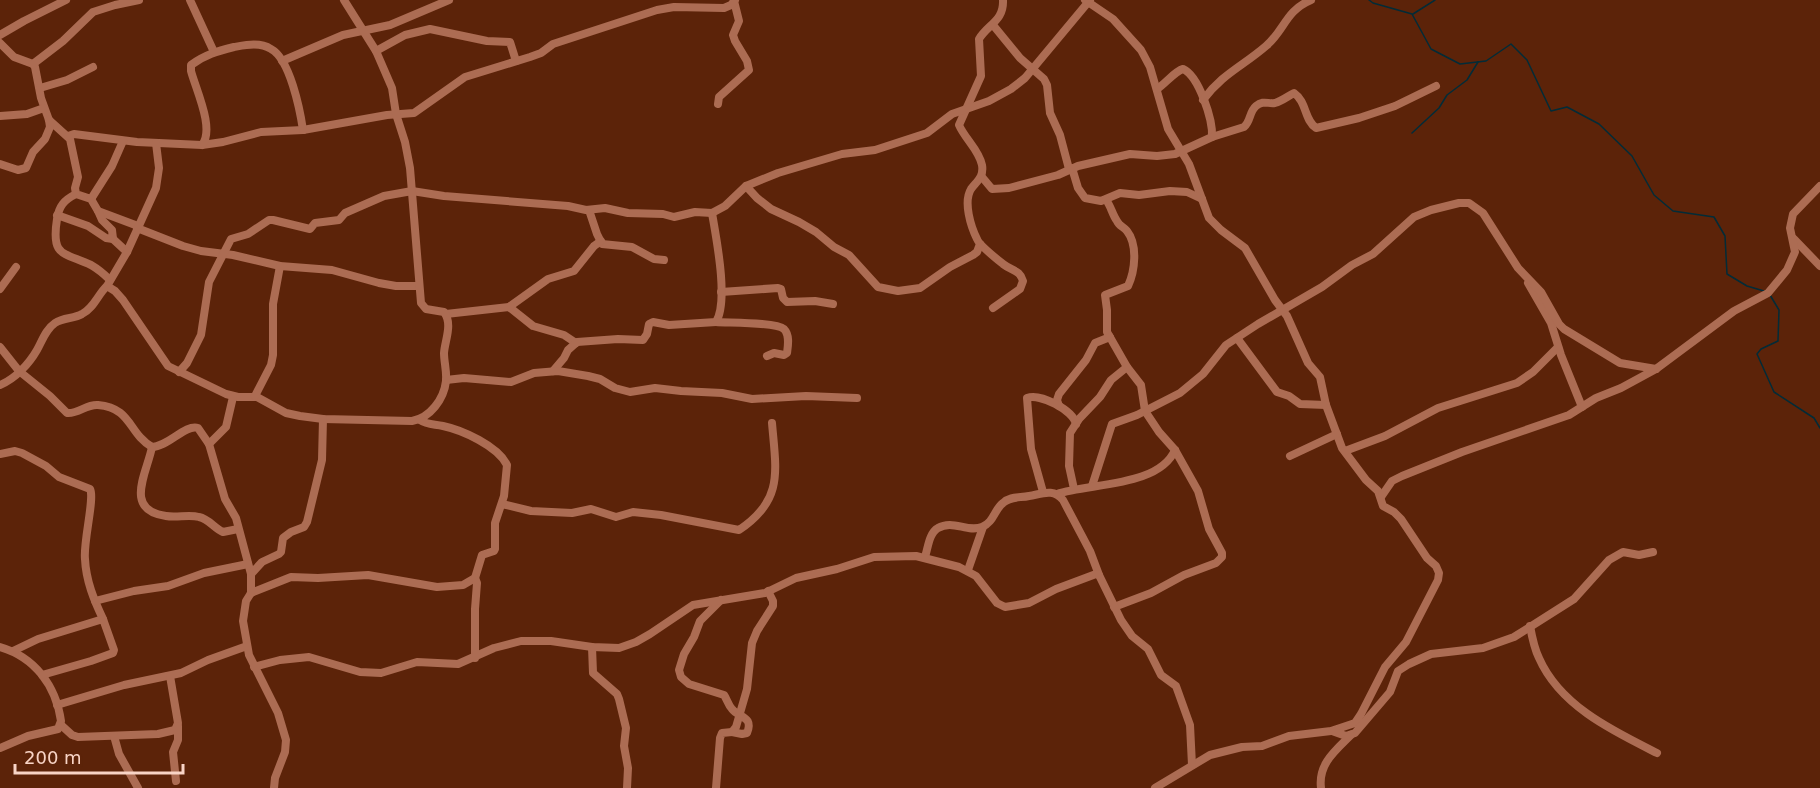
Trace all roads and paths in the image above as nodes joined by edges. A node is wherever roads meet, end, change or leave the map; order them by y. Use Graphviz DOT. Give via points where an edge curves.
graph roads {
  1 [pos="66,0"];
  2 [pos="139,0"];
  3 [pos="190,0"];
  4 [pos="344,0"];
  5 [pos="449,0"];
  6 [pos="735,0"];
  7 [pos="1003,0"];
  8 [pos="1311,0"];
  9 [pos="1087,1"];
  10 [pos="114,2"];
  11 [pos="993,25"];
  12 [pos="363,31"];
  13 [pos="0,35"];
  14 [pos="0,43"];
  15 [pos="376,51"];
  16 [pos="214,52"];
  17 [pos="282,61"];
  18 [pos="516,61"];
  19 [pos="33,64"];
  20 [pos="93,67"];
  21 [pos="1031,70"];
  22 [pos="1436,86"];
  23 [pos="40,88"];
  24 [pos="1157,89"];
  25 [pos="1203,100"];
  26 [pos="717,104"];
  27 [pos="44,108"];
  28 [pos="966,108"];
  29 [pos="396,114"];
  30 [pos="0,116"];
  31 [pos="49,120"];
  32 [pos="303,130"];
  33 [pos="68,136"];
  34 [pos="1212,137"];
  35 [pos="123,141"];
  36 [pos="156,143"];
  37 [pos="202,145"];
  38 [pos="1181,151"];
  39 [pos="0,164"];
  40 [pos="1071,169"];
  41 [pos="1193,175"];
  42 [pos="982,177"];
  43 [pos="746,186"];
  44 [pos="1820,186"];
  45 [pos="412,191"];
  46 [pos="1187,192"];
  47 [pos="76,194"];
  48 [pos="91,199"];
  49 [pos="1202,199"];
  50 [pos="1106,200"];
  51 [pos="590,210"];
  52 [pos="98,211"];
  53 [pos="712,213"];
  54 [pos="57,215"];
  55 [pos="138,227"];
  56 [pos="113,238"];
  57 [pos="1794,239"];
  58 [pos="601,241"];
  59 [pos="980,244"];
  60 [pos="127,252"];
  61 [pos="223,254"];
  62 [pos="664,260"];
  63 [pos="1820,266"];
  64 [pos="16,267"];
  65 [pos="280,267"];
  66 [pos="1523,275"];
  67 [pos="109,283"];
  68 [pos="418,286"];
  69 [pos="0,289"];
  70 [pos="721,292"];
  71 [pos="833,304"];
  72 [pos="509,308"];
  73 [pos="993,308"];
  74 [pos="1282,311"];
  75 [pos="446,314"];
  76 [pos="716,322"];
  77 [pos="1110,337"];
  78 [pos="1237,338"];
  79 [pos="576,343"];
  80 [pos="0,347"];
  81 [pos="1558,347"];
  82 [pos="767,356"];
  83 [pos="1127,367"];
  84 [pos="1656,369"];
  85 [pos="20,371"];
  86 [pos="553,371"];
  87 [pos="179,372"];
  88 [pos="446,380"];
  89 [pos="0,386"];
  90 [pos="233,396"];
  91 [pos="255,396"];
  92 [pos="857,398"];
  93 [pos="1326,405"];
  94 [pos="1059,406"];
  95 [pos="1582,407"];
  96 [pos="1145,411"];
  97 [pos="323,419"];
  98 [pos="420,420"];
  99 [pos="772,423"];
  100 [pos="1076,424"];
  101 [pos="1336,434"];
  102 [pos="209,444"];
  103 [pos="152,447"];
  104 [pos="1175,450"];
  105 [pos="1345,451"];
  106 [pos="0,454"];
  107 [pos="1290,456"];
  108 [pos="1092,486"];
  109 [pos="1074,489"];
  110 [pos="1043,492"];
  111 [pos="1057,494"];
  112 [pos="1381,497"];
  113 [pos="502,504"];
  114 [pos="983,527"];
  115 [pos="238,529"];
  116 [pos="1653,552"];
  117 [pos="925,557"];
  118 [pos="248,564"];
  119 [pos="968,570"];
  120 [pos="251,574"];
  121 [pos="1099,575"];
  122 [pos="475,578"];
  123 [pos="768,591"];
  124 [pos="251,593"];
  125 [pos="95,600"];
  126 [pos="722,600"];
  127 [pos="1114,608"];
  128 [pos="103,619"];
  129 [pos="1530,626"];
  130 [pos="247,646"];
  131 [pos="0,647"];
  132 [pos="591,647"];
  133 [pos="13,651"];
  134 [pos="475,658"];
  135 [pos="254,667"];
  136 [pos="42,675"];
  137 [pos="170,676"];
  138 [pos="57,705"];
  139 [pos="740,714"];
  140 [pos="61,725"];
  141 [pos="178,726"];
  142 [pos="1332,731"];
  143 [pos="732,732"];
  144 [pos="1351,735"];
  145 [pos="114,736"];
  146 [pos="0,748"];
  147 [pos="1658,753"];
  148 [pos="1192,765"];
  149 [pos="176,781"];
  150 [pos="138,788"];
  151 [pos="274,788"];
  152 [pos="627,788"];
  153 [pos="716,788"];
  154 [pos="1155,788"];
  155 [pos="1321,788"];
  1 -- 13 [label="street"];
  2 -- 10 [label="street"];
  3 -- 16 [label="street"];
  4 -- 12 [label="street"];
  5 -- 12 [label="street" via="406,19"];
  6 -- 18 [label="street" via="724,8 674,7 643,14 552,44 541,53"];
  6 -- 26 [label="street" via="740,21 734,37 749,70 719,97"];
  7 -- 11 [label="street" via="1002,12"];
  8 -- 25 [label="street" via="1291,12 1266,46 1225,75"];
  9 -- 21 [label="street"];
  9 -- 24 [label="street" via="1133,39 1148,60"];
  10 -- 19 [label="street" via="93,12"];
  11 -- 21 [label="street"];
  11 -- 28 [label="street" via="979,39 982,72"];
  12 -- 15 [label="street"];
  12 -- 17 [label="street"];
  14 -- 19 [label="street" via="14,57"];
  15 -- 18 [label="street" via="405,35 430,30 510,42"];
  15 -- 29 [label="street" via="392,88"];
  16 -- 17 [label="street" via="256,45 273,50"];
  16 -- 37 [label="street" via="190,68 207,126 207,138"];
  17 -- 32 [label="street"];
  18 -- 29 [label="street" via="465,77 419,111"];
  19 -- 23 [label="street"];
  20 -- 23 [label="street"];
  21 -- 28 [label="street" via="1011,89"];
  21 -- 40 [label="street" via="1047,85 1050,113"];
  22 -- 34 [label="street" via="1395,106 1316,128 1309,122 1302,100 1294,93 1275,103 1258,104 1247,124"];
  23 -- 27 [label="street"];
  24 -- 25 [label="street" via="1183,69 1194,79"];
  24 -- 38 [label="street" via="1166,124"];
  25 -- 34 [label="street"];
  27 -- 30 [label="street"];
  27 -- 31 [label="street"];
  28 -- 42 [label="street" via="959,125 980,161"];
  28 -- 43 [label="street" via="927,133 875,150 842,154 797,167"];
  29 -- 32 [label="street"];
  29 -- 45 [label="street" via="407,149"];
  31 -- 33 [label="street"];
  31 -- 39 [label="street" via="48,134 26,168 18,170"];
  32 -- 37 [label="street" via="261,132"];
  33 -- 35 [label="street"];
  33 -- 47 [label="street" via="78,177"];
  34 -- 38 [label="street"];
  35 -- 36 [label="street"];
  35 -- 48 [label="street"];
  36 -- 37 [label="street"];
  36 -- 55 [label="street" via="158,179"];
  38 -- 40 [label="street" via="1166,156 1130,154"];
  38 -- 41 [label="street"];
  40 -- 42 [label="street" via="998,190 987,186"];
  40 -- 50 [label="street" via="1083,196"];
  41 -- 46 [label="street"];
  41 -- 49 [label="street"];
  42 -- 59 [label="street" via="968,201 972,227"];
  43 -- 53 [label="street"];
  43 -- 59 [label="street" via="771,209 816,232 849,255 875,286 886,289 920,288 973,255"];
  44 -- 57 [label="street" via="1793,214 1790,228"];
  45 -- 51 [label="street"];
  45 -- 61 [label="street" via="384,196 339,220 315,223 310,229 269,220 248,234 231,239"];
  45 -- 68 [label="street"];
  46 -- 49 [label="street"];
  46 -- 50 [label="street" via="1120,193"];
  47 -- 48 [label="street"];
  47 -- 54 [label="street" via="63,202"];
  48 -- 52 [label="street"];
  49 -- 74 [label="street" via="1213,223 1245,248"];
  50 -- 77 [label="street" via="1117,222 1129,234 1135,256 1128,286 1105,295"];
  51 -- 53 [label="street" via="604,208 674,218 695,212"];
  51 -- 58 [label="street"];
  52 -- 55 [label="street"];
  52 -- 56 [label="street" via="112,229"];
  53 -- 70 [label="street"];
  54 -- 56 [label="street"];
  54 -- 67 [label="street" via="60,251 91,265"];
  55 -- 60 [label="street"];
  55 -- 61 [label="street" via="183,246"];
  56 -- 60 [label="street"];
  57 -- 63 [label="street"];
  57 -- 84 [label="street" via="1791,262 1768,293 1734,311"];
  58 -- 62 [label="street" via="611,246 632,247"];
  58 -- 72 [label="street" via="574,271 548,279"];
  59 -- 73 [label="street" via="1002,264 1018,272 1023,281 1020,289"];
  60 -- 67 [label="street"];
  61 -- 65 [label="street"];
  61 -- 87 [label="street" via="209,282 201,335"];
  64 -- 69 [label="street"];
  65 -- 68 [label="street" via="322,269 372,282"];
  65 -- 91 [label="street" via="273,304 273,355"];
  66 -- 74 [label="street" via="1483,213 1469,203 1459,203 1420,213 1373,254"];
  66 -- 81 [label="street" via="1551,323"];
  66 -- 84 [label="street" via="1538,288 1559,324 1570,333 1620,363"];
  67 -- 85 [label="street" via="89,309 48,330"];
  67 -- 87 [label="street" via="144,327 163,361"];
  68 -- 75 [label="street" via="422,306"];
  70 -- 71 [label="street" via="778,288 788,302"];
  70 -- 76 [label="street"];
  72 -- 75 [label="street"];
  72 -- 79 [label="street" via="528,324 564,335"];
  74 -- 78 [label="street"];
  74 -- 93 [label="street" via="1308,363 1320,377"];
  75 -- 88 [label="street"];
  76 -- 79 [label="street" via="653,322 643,340"];
  76 -- 82 [label="street" via="784,329 788,336 787,353"];
  77 -- 83 [label="street"];
  77 -- 94 [label="street" via="1095,344 1059,394"];
  78 -- 93 [label="street" via="1277,392 1300,404"];
  78 -- 96 [label="street" via="1219,351 1192,383 1168,401"];
  79 -- 86 [label="street"];
  80 -- 85 [label="street"];
  81 -- 95 [label="street"];
  81 -- 105 [label="street" via="1517,383 1438,408 1385,436"];
  83 -- 96 [label="street" via="1141,385"];
  83 -- 100 [label="street" via="1111,380"];
  84 -- 95 [label="street"];
  85 -- 89 [label="street"];
  85 -- 103 [label="street" via="67,413 90,405 117,409"];
  86 -- 88 [label="street" via="511,382"];
  86 -- 92 [label="street" via="588,376 630,392 662,388 752,399"];
  87 -- 90 [label="street"];
  88 -- 98 [label="street" via="438,403"];
  90 -- 91 [label="street"];
  90 -- 102 [label="street" via="226,427"];
  91 -- 97 [label="street" via="286,413"];
  93 -- 101 [label="street"];
  94 -- 100 [label="street" via="1073,416"];
  94 -- 110 [label="street" via="1036,397 1027,400 1031,449"];
  95 -- 112 [label="street" via="1562,418 1397,478"];
  96 -- 104 [label="street"];
  96 -- 108 [label="street" via="1110,426"];
  97 -- 98 [label="street"];
  97 -- 120 [label="street" via="322,460 307,522 286,534 279,554 262,562"];
  98 -- 113 [label="street" via="478,438 501,456 507,465"];
  99 -- 113 [label="street" via="773,488 762,510 739,530 661,514 616,517 591,509 572,513 531,511"];
  100 -- 109 [label="street" via="1070,435 1069,466"];
  101 -- 105 [label="street"];
  101 -- 107 [label="street"];
  102 -- 103 [label="street" via="193,427 165,444"];
  102 -- 115 [label="street"];
  103 -- 115 [label="street" via="140,488 147,509 166,516 200,517 223,532"];
  104 -- 108 [label="street" via="1167,464 1151,474"];
  104 -- 127 [label="street" via="1197,491 1222,557"];
  105 -- 112 [label="street"];
  106 -- 125 [label="street" via="22,453 59,477 90,489 93,500 85,559"];
  108 -- 109 [label="street"];
  109 -- 111 [label="street"];
  110 -- 111 [label="street"];
  110 -- 114 [label="street" via="1008,499"];
  111 -- 121 [label="street" via="1090,551"];
  112 -- 142 [label="street" via="1383,506 1401,519 1436,566 1439,576 1406,642 1385,667 1358,719 1350,726"];
  113 -- 122 [label="street" via="495,523 495,549 482,555"];
  114 -- 117 [label="street" via="937,528"];
  114 -- 119 [label="street"];
  115 -- 118 [label="street"];
  116 -- 129 [label="street" via="1623,552 1609,560 1574,599"];
  117 -- 119 [label="street"];
  117 -- 123 [label="street" via="874,557 796,578"];
  118 -- 120 [label="street"];
  118 -- 125 [label="street" via="168,586"];
  119 -- 121 [label="street" via="1005,607 1029,603"];
  120 -- 124 [label="street"];
  121 -- 127 [label="street"];
  122 -- 124 [label="street" via="464,585 437,587 368,575 291,577"];
  122 -- 134 [label="street"];
  123 -- 126 [label="street"];
  123 -- 139 [label="street" via="773,606 752,643"];
  124 -- 130 [label="street" via="243,621"];
  125 -- 128 [label="street"];
  126 -- 132 [label="street" via="693,605 625,647"];
  126 -- 139 [label="street" via="700,621 684,654 680,673 689,684 724,695 733,711"];
  127 -- 148 [label="street" via="1132,636 1148,649 1161,675 1176,686 1190,725"];
  128 -- 133 [label="street"];
  128 -- 136 [label="street" via="113,653"];
  129 -- 144 [label="street" via="1491,646 1431,654 1402,669 1385,699"];
  129 -- 147 [label="street" via="1545,671 1571,701 1614,731"];
  130 -- 135 [label="street"];
  130 -- 137 [label="street"];
  131 -- 133 [label="street"];
  132 -- 134 [label="street" via="521,641"];
  132 -- 152 [label="street" via="593,673 616,694 621,707 626,728"];
  133 -- 136 [label="street"];
  134 -- 135 [label="street" via="458,664 417,662 381,673 360,672 309,657"];
  135 -- 151 [label="street" via="278,713 286,740"];
  136 -- 138 [label="street"];
  137 -- 138 [label="street"];
  137 -- 141 [label="street"];
  138 -- 140 [label="street"];
  139 -- 143 [label="street"];
  139 -- 143 [label="street" via="748,722 748,730 743,734"];
  140 -- 145 [label="street" via="75,737"];
  140 -- 146 [label="street"];
  141 -- 145 [label="street" via="168,733"];
  141 -- 149 [label="street" via="174,752"];
  142 -- 144 [label="street"];
  142 -- 148 [label="street" via="1289,736 1256,747 1238,747"];
  143 -- 153 [label="street" via="721,734"];
  144 -- 155 [label="street" via="1327,760 1322,769"];
  145 -- 150 [label="street" via="119,754"];
  148 -- 154 [label="street"];
}
